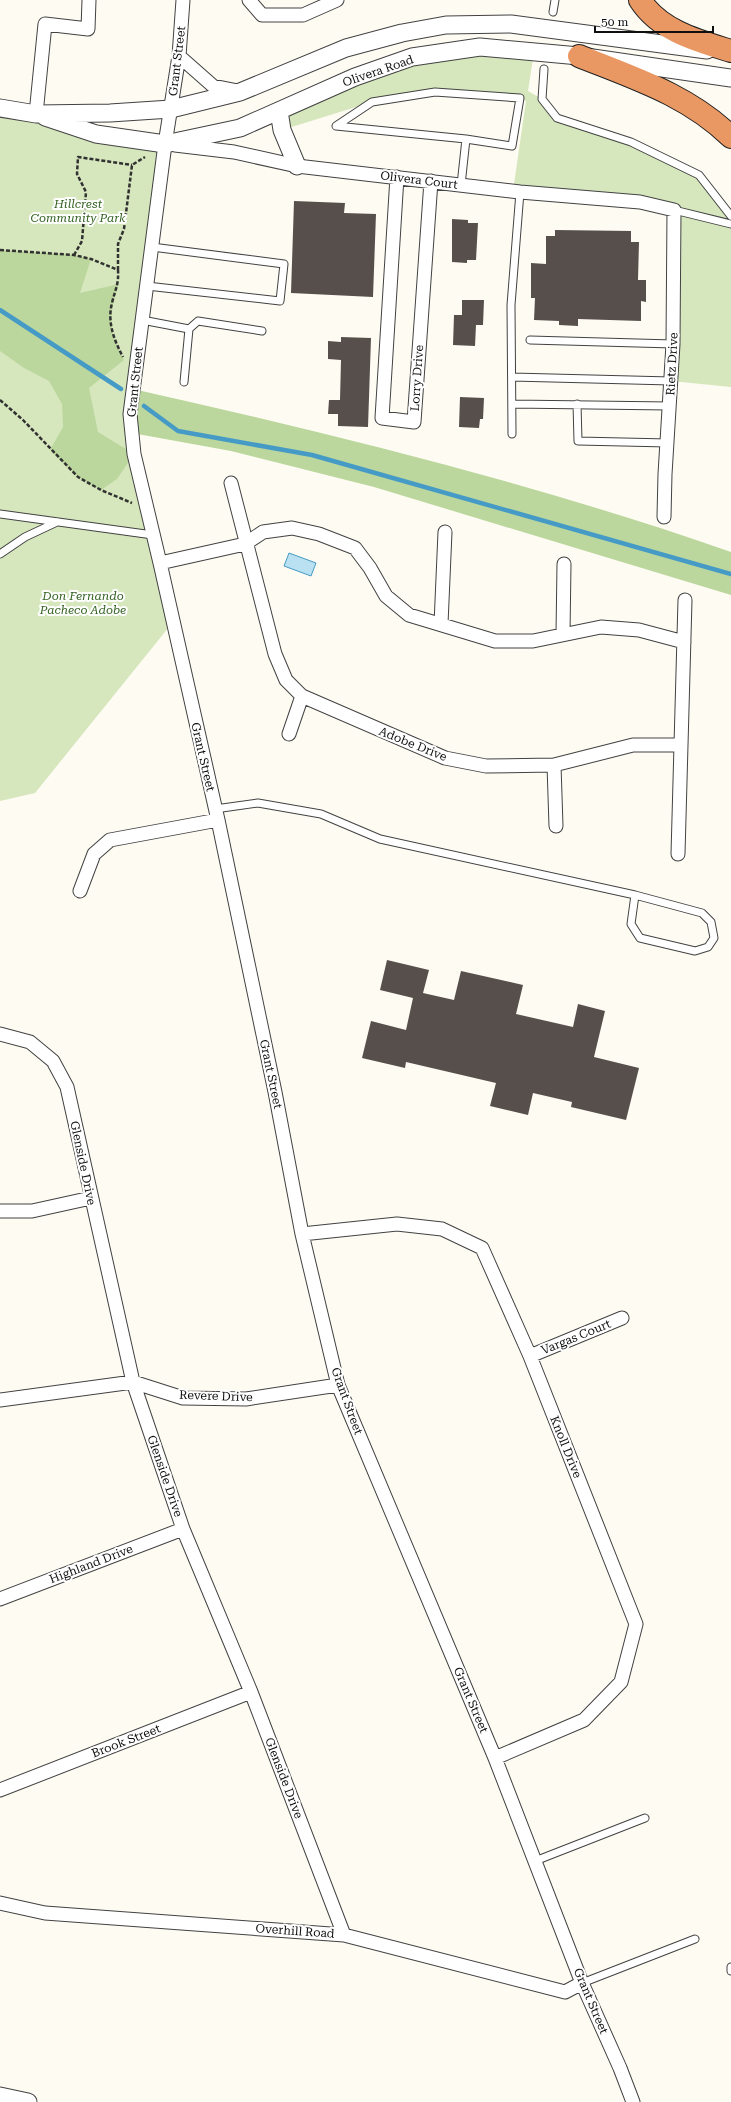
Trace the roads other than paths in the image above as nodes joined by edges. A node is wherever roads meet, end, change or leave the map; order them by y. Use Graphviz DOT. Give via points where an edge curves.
graph roads {
  1 [pos="89,0"];
  2 [pos="183,0"];
  3 [pos="248,0"];
  4 [pos="337,0"];
  5 [pos="555,0"];
  6 [pos="640,0"];
  7 [pos="553,12"];
  8 [pos="731,52"];
  9 [pos="179,56"];
  10 [pos="579,56"];
  11 [pos="544,69"];
  12 [pos="731,78"];
  13 [pos="240,92"];
  14 [pos="0,108"];
  15 [pos="171,109"];
  16 [pos="279,111"];
  17 [pos="36,114"];
  18 [pos="731,137"];
  19 [pos="466,139"];
  20 [pos="165,144"];
  21 [pos="297,166"];
  22 [pos="397,177"];
  23 [pos="431,181"];
  24 [pos="461,185"];
  25 [pos="520,192"];
  26 [pos="674,210"];
  27 [pos="731,216"];
  28 [pos="731,224"];
  29 [pos="152,247"];
  30 [pos="147,286"];
  31 [pos="142,320"];
  32 [pos="189,329"];
  33 [pos="262,331"];
  34 [pos="530,340"];
  35 [pos="674,344"];
  36 [pos="512,377"];
  37 [pos="671,381"];
  38 [pos="184,382"];
  39 [pos="512,404"];
  40 [pos="577,404"];
  41 [pos="670,406"];
  42 [pos="512,434"];
  43 [pos="668,443"];
  44 [pos="231,483"];
  45 [pos="0,514"];
  46 [pos="664,517"];
  47 [pos="57,522"];
  48 [pos="445,532"];
  49 [pos="153,535"];
  50 [pos="245,544"];
  51 [pos="0,554"];
  52 [pos="160,563"];
  53 [pos="564,564"];
  54 [pos="685,600"];
  55 [pos="441,624"];
  56 [pos="563,634"];
  57 [pos="684,642"];
  58 [pos="302,696"];
  59 [pos="289,734"];
  60 [pos="681,745"];
  61 [pos="554,765"];
  62 [pos="216,814"];
  63 [pos="556,826"];
  64 [pos="678,854"];
  65 [pos="80,891"];
  66 [pos="634,895"];
  67 [pos="0,1034"];
  68 [pos="91,1198"];
  69 [pos="0,1211"];
  70 [pos="302,1234"];
  71 [pos="622,1318"];
  72 [pos="530,1356"];
  73 [pos="133,1382"];
  74 [pos="338,1385"];
  75 [pos="0,1400"];
  76 [pos="183,1529"];
  77 [pos="0,1599"];
  78 [pos="251,1692"];
  79 [pos="495,1758"];
  80 [pos="0,1790"];
  81 [pos="645,1818"];
  82 [pos="535,1861"];
  83 [pos="0,1903"];
  84 [pos="344,1935"];
  85 [pos="695,1939"];
  86 [pos="731,1967"];
  87 [pos="731,1971"];
  88 [pos="582,1983"];
  89 [pos="0,2096"];
  90 [pos="28,2102"];
  91 [pos="633,2102"];
  1 -- 17 [label="street" via="88,29 45,24"];
  2 -- 9 [label="street, Grant Street"];
  3 -- 4 [label="street" via="262,15 304,15"];
  5 -- 7 [label="lane"];
  6 -- 8 [label="highway" via="666,25 691,39"];
  8 -- 13 [label="street, Olivera Road" via="511,24 446,25 402,33 346,48"];
  9 -- 13 [label="street" via="213,86"];
  9 -- 15 [label="street, Grant Street"];
  10 -- 12 [label="street, Olivera Road"];
  10 -- 16 [label="street, Olivera Road" via="480,47 412,57 355,77"];
  10 -- 18 [label="highway" via="686,101"];
  11 -- 27 [label="lane" via="542,99 558,118 631,142 699,175"];
  13 -- 15 [label="street, Olivera Road"];
  14 -- 17 [label="street, Olivera Road"];
  15 -- 17 [label="street, Olivera Road"];
  15 -- 20 [label="street, Grant Street"];
  16 -- 20 [label="street, Olivera Road" via="240,128"];
  16 -- 21 [label="street" via="282,130"];
  17 -- 20 [label="street, Olivera Road" via="96,134"];
  19 -- 19 [label="lane" via="443,137 336,126 372,102 435,92 520,98 512,146"];
  19 -- 24 [label="lane"];
  20 -- 21 [label="street, Olivera Court" via="234,152"];
  20 -- 29 [label="street, Grant Street"];
  21 -- 22 [label="street, Olivera Court"];
  22 -- 23 [label="street, Olivera Court"];
  22 -- 23 [label="street, Lorry Drive" via="382,418 414,422"];
  23 -- 24 [label="street, Olivera Court"];
  24 -- 25 [label="street, Olivera Court"];
  25 -- 26 [label="street, Olivera Court" via="640,202"];
  25 -- 36 [label="lane" via="511,305"];
  26 -- 28 [label="lane"];
  26 -- 35 [label="street, Rietz Drive"];
  29 -- 30 [label="street, Grant Street"];
  29 -- 30 [label="lane" via="284,264 280,301"];
  30 -- 31 [label="street, Grant Street"];
  31 -- 32 [label="lane"];
  31 -- 49 [label="street, Grant Street" via="130,414 134,454"];
  32 -- 33 [label="lane" via="198,322"];
  32 -- 38 [label="lane"];
  34 -- 35 [label="lane"];
  35 -- 37 [label="street, Rietz Drive"];
  36 -- 37 [label="lane"];
  36 -- 39 [label="lane"];
  37 -- 41 [label="street, Rietz Drive"];
  39 -- 40 [label="lane"];
  39 -- 42 [label="lane"];
  40 -- 41 [label="lane"];
  40 -- 43 [label="lane" via="578,441"];
  41 -- 43 [label="street, Rietz Drive"];
  43 -- 46 [label="street, Rietz Drive"];
  44 -- 50 [label="street, Adobe Drive"];
  45 -- 47 [label="lane"];
  47 -- 49 [label="lane"];
  47 -- 51 [label="lane" via="25,537"];
  48 -- 55 [label="street"];
  49 -- 52 [label="street, Grant Street"];
  50 -- 52 [label="street"];
  50 -- 55 [label="street" via="263,532 292,528 319,534 355,548 386,596 409,615"];
  50 -- 58 [label="street, Adobe Drive" via="274,654 286,680"];
  52 -- 62 [label="street, Grant Street"];
  53 -- 56 [label="street"];
  54 -- 57 [label="street"];
  55 -- 56 [label="street" via="495,641 533,641"];
  56 -- 57 [label="street" via="601,627 640,630"];
  57 -- 60 [label="street"];
  58 -- 59 [label="street"];
  58 -- 61 [label="street, Adobe Drive" via="445,758 486,766"];
  60 -- 61 [label="street, Adobe Drive" via="633,745"];
  60 -- 64 [label="street"];
  61 -- 63 [label="street"];
  62 -- 65 [label="street" via="110,840 94,854"];
  62 -- 66 [label="lane" via="258,802 321,814 380,840"];
  62 -- 70 [label="street, Grant Street" via="275,1092"];
  66 -- 66 [label="lane" via="702,913 711,922 714,938 708,947 695,951 640,938 631,924"];
  67 -- 68 [label="street, Glenside Drive" via="30,1042 53,1061 67,1088"];
  68 -- 69 [label="street" via="32,1211"];
  68 -- 73 [label="street, Glenside Drive"];
  70 -- 72 [label="street, Knoll Drive" via="397,1224 442,1229 482,1248"];
  70 -- 74 [label="street, Grant Street"];
  71 -- 72 [label="street, Vargas Court"];
  72 -- 79 [label="street, Knoll Drive" via="636,1624 621,1682 584,1720"];
  73 -- 74 [label="street, Revere Drive" via="183,1398 246,1400"];
  73 -- 75 [label="street, Revere Drive"];
  73 -- 76 [label="street, Glenside Drive"];
  74 -- 79 [label="street, Grant Street"];
  76 -- 77 [label="street, Highland Drive"];
  76 -- 78 [label="street, Glenside Drive"];
  78 -- 80 [label="street, Brook Street"];
  78 -- 84 [label="street, Glenside Drive"];
  79 -- 82 [label="street, Grant Street"];
  81 -- 82 [label="lane"];
  82 -- 88 [label="street, Grant Street"];
  83 -- 84 [label="street, Overhill Road" via="45,1914"];
  84 -- 88 [label="street, Overhill Road" via="565,1992"];
  85 -- 88 [label="lane"];
  86 -- 87 [label="lane"];
  88 -- 91 [label="street, Grant Street"];
  89 -- 90 [label="street"];
}
